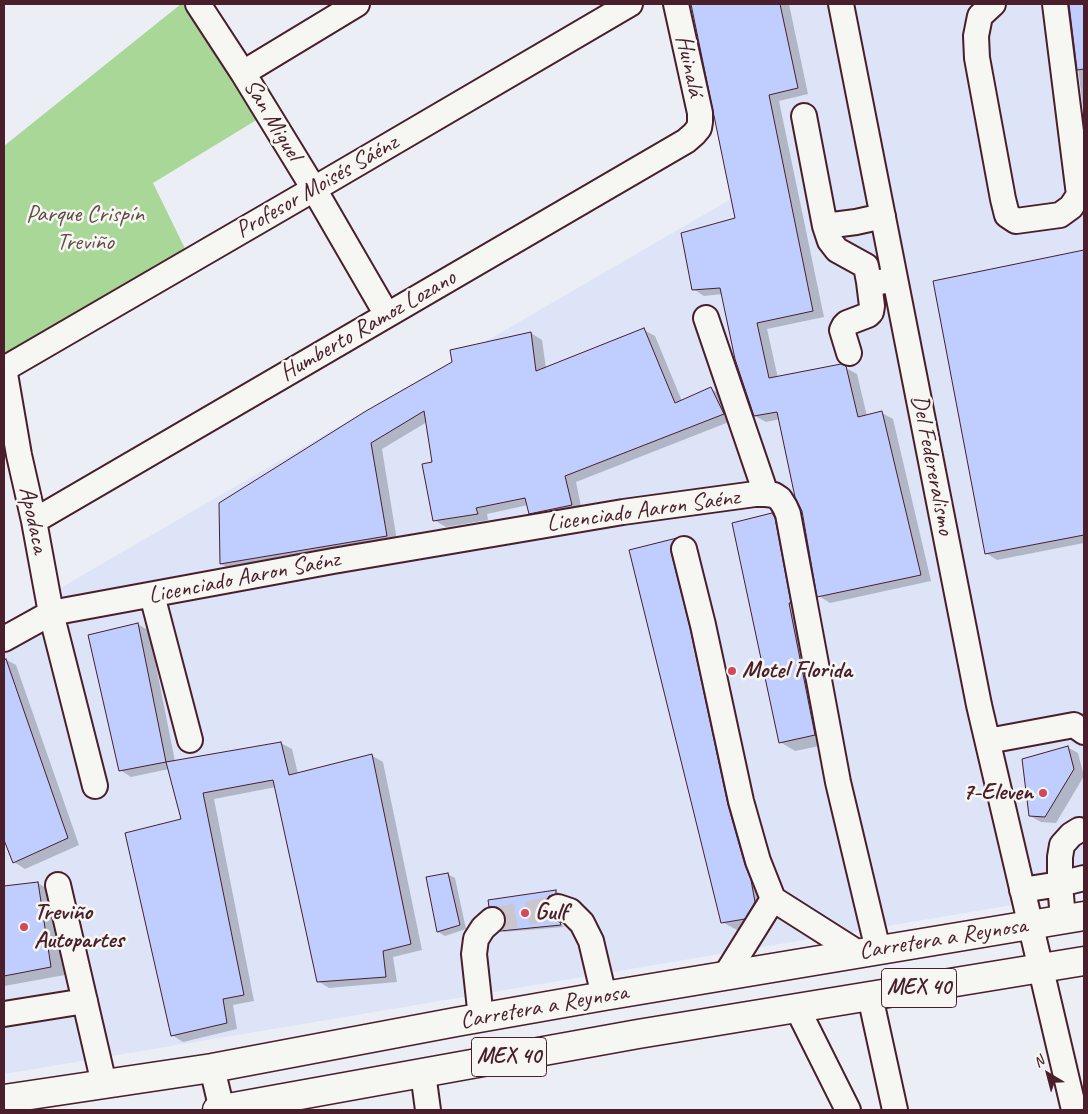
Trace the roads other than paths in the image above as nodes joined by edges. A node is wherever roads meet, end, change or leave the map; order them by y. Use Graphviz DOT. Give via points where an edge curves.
graph roads {
  1 [pos="198,4"];
  2 [pos="357,4"];
  3 [pos="630,4"];
  4 [pos="676,4"];
  5 [pos="841,4"];
  6 [pos="994,4"];
  7 [pos="1055,4"];
  8 [pos="243,73"];
  9 [pos="804,116"];
  10 [pos="699,128"];
  11 [pos="314,190"];
  12 [pos="883,216"];
  13 [pos="825,226"];
  14 [pos="895,278"];
  15 [pos="869,282"];
  16 [pos="387,315"];
  17 [pos="706,318"];
  18 [pos="849,353"];
  19 [pos="4,368"];
  20 [pos="12,460"];
  21 [pos="766,494"];
  22 [pos="34,521"];
  23 [pos="684,549"];
  24 [pos="152,595"];
  25 [pos="51,613"];
  26 [pos="4,639"];
  27 [pos="1084,732"];
  28 [pos="190,740"];
  29 [pos="988,741"];
  30 [pos="95,786"];
  31 [pos="1079,830"];
  32 [pos="1084,878"];
  33 [pos="1060,884"];
  34 [pos="58,886"];
  35 [pos="1022,890"];
  36 [pos="773,899"];
  37 [pos="558,907"];
  38 [pos="1074,918"];
  39 [pos="492,920"];
  40 [pos="1030,925"];
  41 [pos="868,952"];
  42 [pos="1084,961"];
  43 [pos="1041,968"];
  44 [pos="725,976"];
  45 [pos="604,996"];
  46 [pos="870,996"];
  47 [pos="85,1001"];
  48 [pos="797,1008"];
  49 [pos="4,1014"];
  50 [pos="481,1018"];
  51 [pos="212,1068"];
  52 [pos="422,1073"];
  53 [pos="104,1084"];
  54 [pos="4,1099"];
  55 [pos="220,1110"];
  56 [pos="428,1110"];
  57 [pos="848,1110"];
  58 [pos="895,1110"];
  59 [pos="1074,1110"];
  1 -- 8 [label="street, San Miguel"];
  2 -- 8 [label="street"];
  3 -- 11 [label="street, Profesor Moisés Sáénz"];
  4 -- 10 [label="street, Huinalá" via="700,113"];
  5 -- 12 [label="street, Del Federeralismo"];
  6 -- 7 [label="street" via="980,16 976,36 977,58 1003,200 1007,215 1016,222 1060,215 1072,207 1079,195"];
  8 -- 11 [label="street, San Miguel"];
  9 -- 13 [label="street"];
  10 -- 16 [label="street, Humberto Ramoz Lozano" via="686,141"];
  11 -- 16 [label="street, San Miguel"];
  11 -- 19 [label="street, Profesor Moisés Sáénz"];
  12 -- 13 [label="street"];
  12 -- 14 [label="street, Del Federeralismo"];
  13 -- 15 [label="street" via="837,250 866,266"];
  14 -- 15 [label="street"];
  14 -- 29 [label="street, Del Federeralismo"];
  15 -- 18 [label="street" via="871,312 847,323 842,330"];
  16 -- 22 [label="street, Humberto Ramoz Lozano"];
  17 -- 21 [label="street"];
  19 -- 20 [label="street, Apodaca"];
  20 -- 22 [label="street, Apodaca"];
  21 -- 24 [label="street, Licenciado Aaron Saénz" via="623,512"];
  21 -- 41 [label="street, Licenciado Aaron Saénz" via="780,499 788,514"];
  22 -- 25 [label="street, Apodaca"];
  23 -- 36 [label="street" via="740,801"];
  24 -- 25 [label="street, Licenciado Aaron Saénz"];
  24 -- 28 [label="street"];
  25 -- 26 [label="street, Licenciado Aaron Saénz"];
  25 -- 30 [label="street, Apodaca"];
  27 -- 29 [label="street" via="1074,725"];
  29 -- 35 [label="street, Del Federeralismo"];
  31 -- 33 [label="street" via="1062,845"];
  32 -- 33 [label="street"];
  33 -- 35 [label="street"];
  33 -- 38 [label="street"];
  34 -- 47 [label="street"];
  35 -- 40 [label="street, Del Federeralismo"];
  36 -- 41 [label="street"];
  36 -- 44 [label="street"];
  37 -- 45 [label="street" via="570,911 582,923 592,941"];
  38 -- 40 [label="main road, Carretera a Reynosa / MEX 40"];
  39 -- 50 [label="street" via="476,939 474,954"];
  40 -- 41 [label="main road, Carretera a Reynosa / MEX 40"];
  40 -- 43 [label="street, Del Federeralismo"];
  41 -- 44 [label="main road, Carretera a Reynosa / MEX 40"];
  42 -- 43 [label="main road, Carretera a Reynosa / MEX 40"];
  43 -- 46 [label="main road, Carretera a Reynosa / MEX 40"];
  43 -- 59 [label="street, Del Federeralismo"];
  44 -- 45 [label="main road, Carretera a Reynosa / MEX 40"];
  45 -- 50 [label="main road, Carretera a Reynosa / MEX 40"];
  46 -- 48 [label="main road, Carretera a Reynosa / MEX 40"];
  46 -- 58 [label="street"];
  47 -- 49 [label="street"];
  47 -- 53 [label="street"];
  48 -- 52 [label="main road, Carretera a Reynosa / MEX 40"];
  48 -- 57 [label="street"];
  50 -- 51 [label="main road, Carretera a Reynosa / MEX 40"];
  51 -- 53 [label="main road, Carretera a Reynosa / MEX 40"];
  51 -- 55 [label="street"];
  52 -- 55 [label="main road, Carretera a Reynosa / MEX 40"];
  52 -- 56 [label="street"];
  53 -- 54 [label="main road, Carretera a Reynosa / MEX 40"];
}
